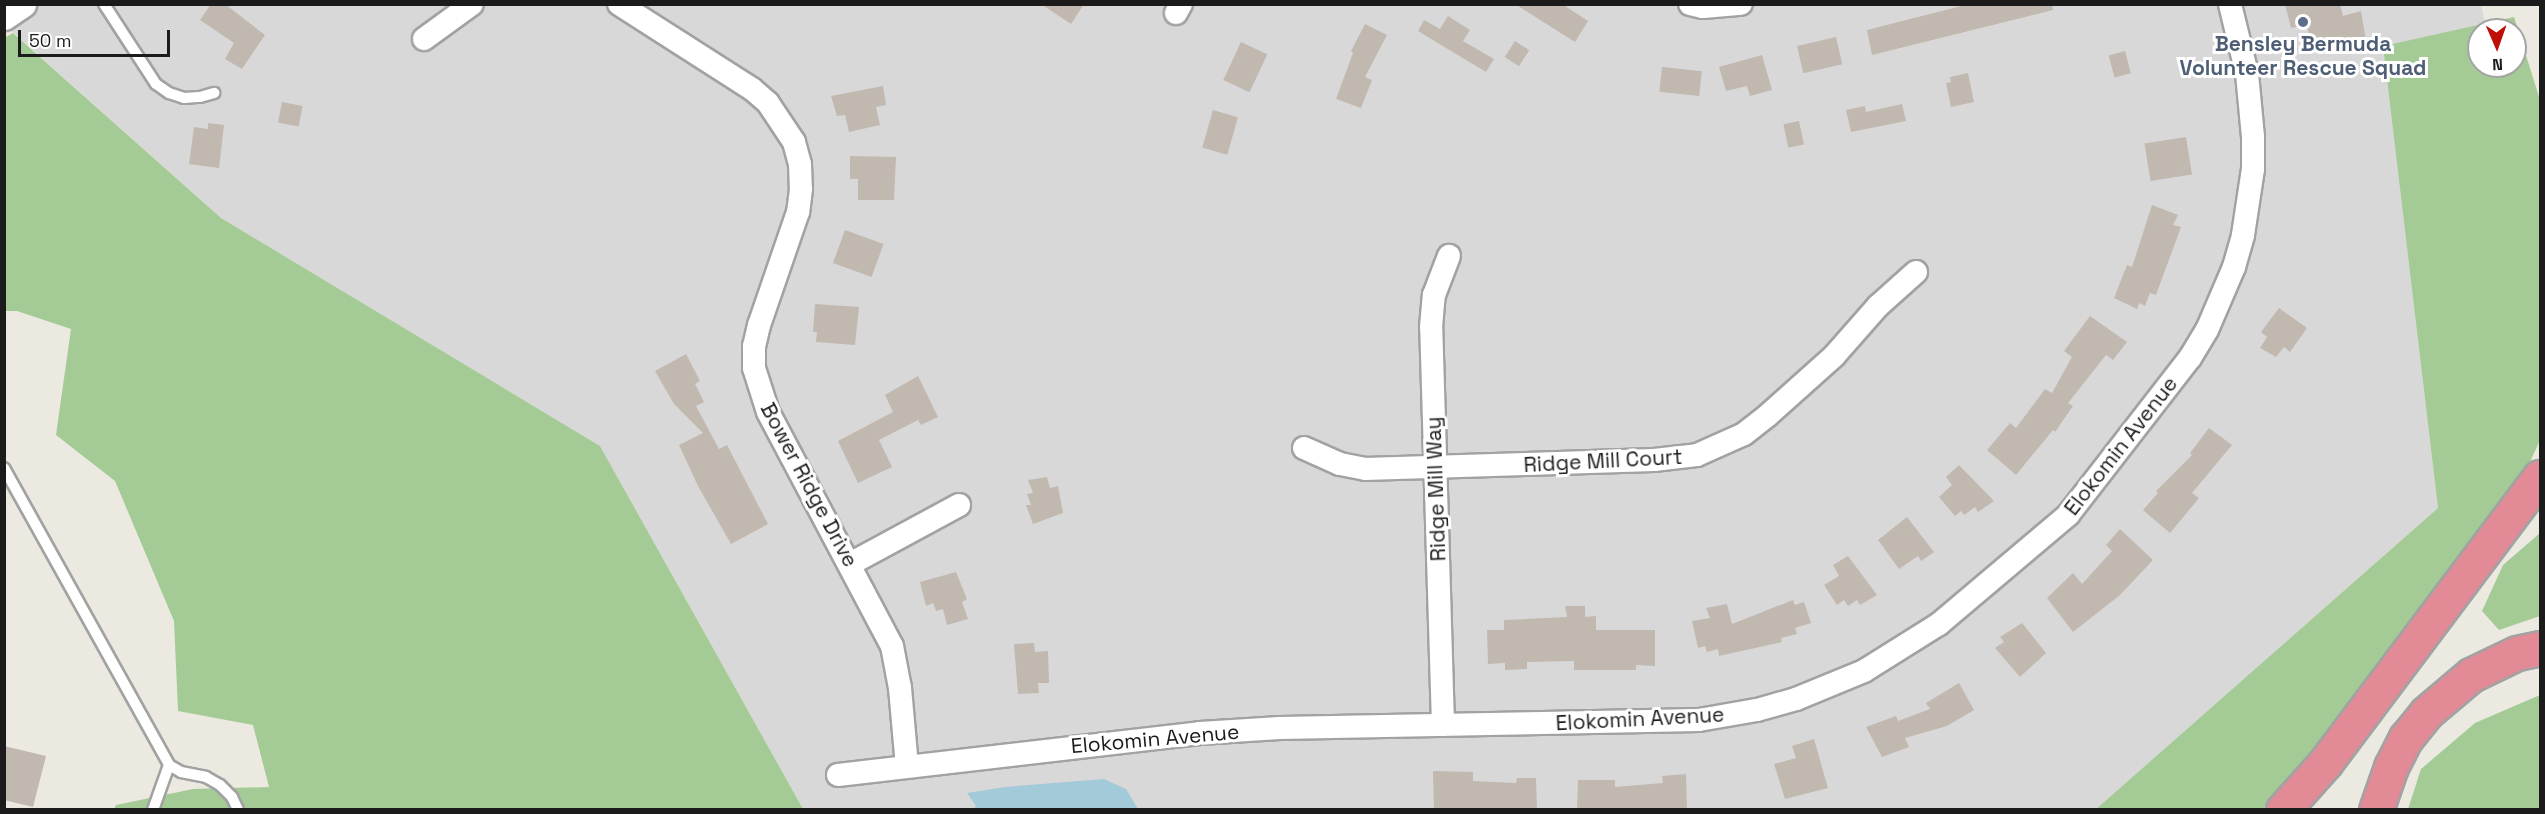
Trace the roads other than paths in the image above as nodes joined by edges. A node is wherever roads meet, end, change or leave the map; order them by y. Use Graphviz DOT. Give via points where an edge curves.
graph roads {
  1 [pos="22,4"];
  2 [pos="104,4"];
  3 [pos="472,4"];
  4 [pos="619,4"];
  5 [pos="1690,4"];
  6 [pos="1740,4"];
  7 [pos="2230,4"];
  8 [pos="4,16"];
  9 [pos="424,39"];
  10 [pos="214,93"];
  11 [pos="1449,256"];
  12 [pos="1916,272"];
  13 [pos="1304,448"];
  14 [pos="4,468"];
  15 [pos="1436,469"];
  16 [pos="2541,477"];
  17 [pos="959,505"];
  18 [pos="850,564"];
  19 [pos="2541,648"];
  20 [pos="1443,726"];
  21 [pos="169,765"];
  22 [pos="907,766"];
  23 [pos="838,775"];
  24 [pos="153,810"];
  25 [pos="238,810"];
  26 [pos="2283,810"];
  27 [pos="2376,810"];
  1 -- 8 [label="street"];
  2 -- 10 [label="lane" via="156,84 184,98"];
  3 -- 9 [label="street"];
  4 -- 18 [label="street, Bower Ridge Drive" via="752,89 768,103 794,142 801,181 798,212 759,325 754,368 768,412"];
  5 -- 6 [label="street" via="1703,8"];
  7 -- 20 [label="street, Elokomin Avenue" via="2247,74 2253,137 2249,199 2234,267 2222,299 2190,358 2068,515 1918,639 1864,671 1796,699 1700,720"];
  11 -- 15 [label="street, Ridge Mill Way" via="1432,310"];
  12 -- 15 [label="street, Ridge Mill Court" via="1878,306 1834,356 1767,416 1718,448 1674,459"];
  13 -- 15 [label="street, Ridge Mill Court" via="1352,467"];
  14 -- 21 [label="lane"];
  15 -- 20 [label="street, Ridge Mill Way"];
  16 -- 26 [label="highway" via="2325,763"];
  17 -- 18 [label="street"];
  18 -- 22 [label="street, Bower Ridge Drive" via="892,646"];
  19 -- 27 [label="highway" via="2517,653 2470,675 2426,713 2406,738 2391,767"];
  20 -- 22 [label="street, Elokomin Avenue" via="1200,733"];
  21 -- 24 [label="lane"];
  21 -- 25 [label="lane" via="220,785"];
  22 -- 23 [label="street, Elokomin Avenue"];
}
